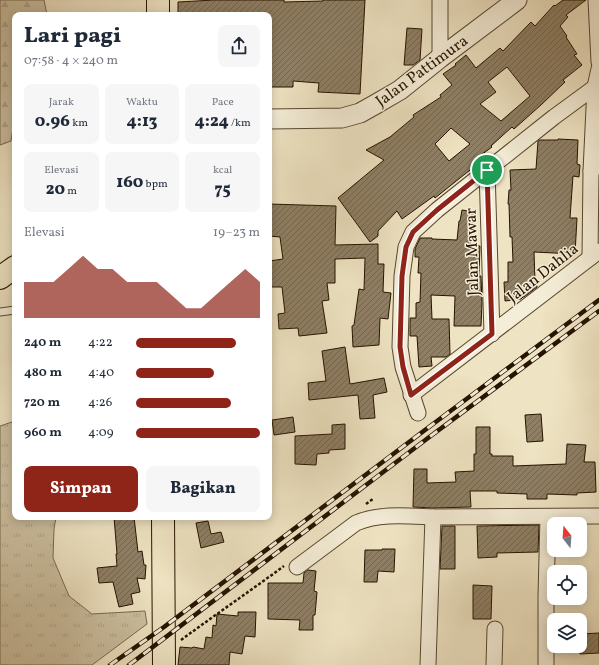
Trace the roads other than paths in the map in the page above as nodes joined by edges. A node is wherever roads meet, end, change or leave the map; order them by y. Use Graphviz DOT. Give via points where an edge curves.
graph roads {
  1 [pos="158,0"];
  2 [pos="440,0"];
  3 [pos="517,0"];
  4 [pos="596,0"];
  5 [pos="158,12"];
  6 [pos="440,58"];
  7 [pos="599,62"];
  8 [pos="599,69"];
  9 [pos="595,87"];
  10 [pos="272,119"];
  11 [pos="595,167"];
  12 [pos="487,170"];
  13 [pos="594,254"];
  14 [pos="12,269"];
  15 [pos="0,278"];
  16 [pos="12,310"];
  17 [pos="0,312"];
  18 [pos="492,334"];
  19 [pos="411,395"];
  20 [pos="418,413"];
  21 [pos="599,516"];
  22 [pos="433,517"];
  23 [pos="547,517"];
  24 [pos="548,517"];
  25 [pos="163,520"];
  26 [pos="547,556"];
  27 [pos="292,565"];
  28 [pos="495,629"];
  29 [pos="164,659"];
  30 [pos="428,665"];
  31 [pos="494,665"];
  32 [pos="546,665"];
  1 -- 5 [label="main road"];
  2 -- 6 [label="street"];
  3 -- 6 [label="street, Jalan Pattimura"];
  4 -- 7 [label="street"];
  6 -- 10 [label="street, Jalan Pattimura" via="400,90 360,113 342,118"];
  8 -- 9 [label="street"];
  9 -- 11 [label="street"];
  9 -- 12 [label="street"];
  11 -- 13 [label="street"];
  12 -- 18 [label="street, Jalan Mawar"];
  12 -- 19 [label="street" via="413,232 406,247 402,276 400,347"];
  13 -- 18 [label="street, Jalan Dahlia"];
  14 -- 15 [label="main road"];
  16 -- 17 [label="lane"];
  18 -- 19 [label="street, Jalan Dahlia"];
  19 -- 20 [label="street"];
  21 -- 24 [label="street"];
  22 -- 23 [label="street"];
  22 -- 27 [label="street" via="390,516 366,519"];
  22 -- 30 [label="street"];
  25 -- 29 [label="main road"];
  26 -- 32 [label="street"];
  28 -- 31 [label="street"];
}
